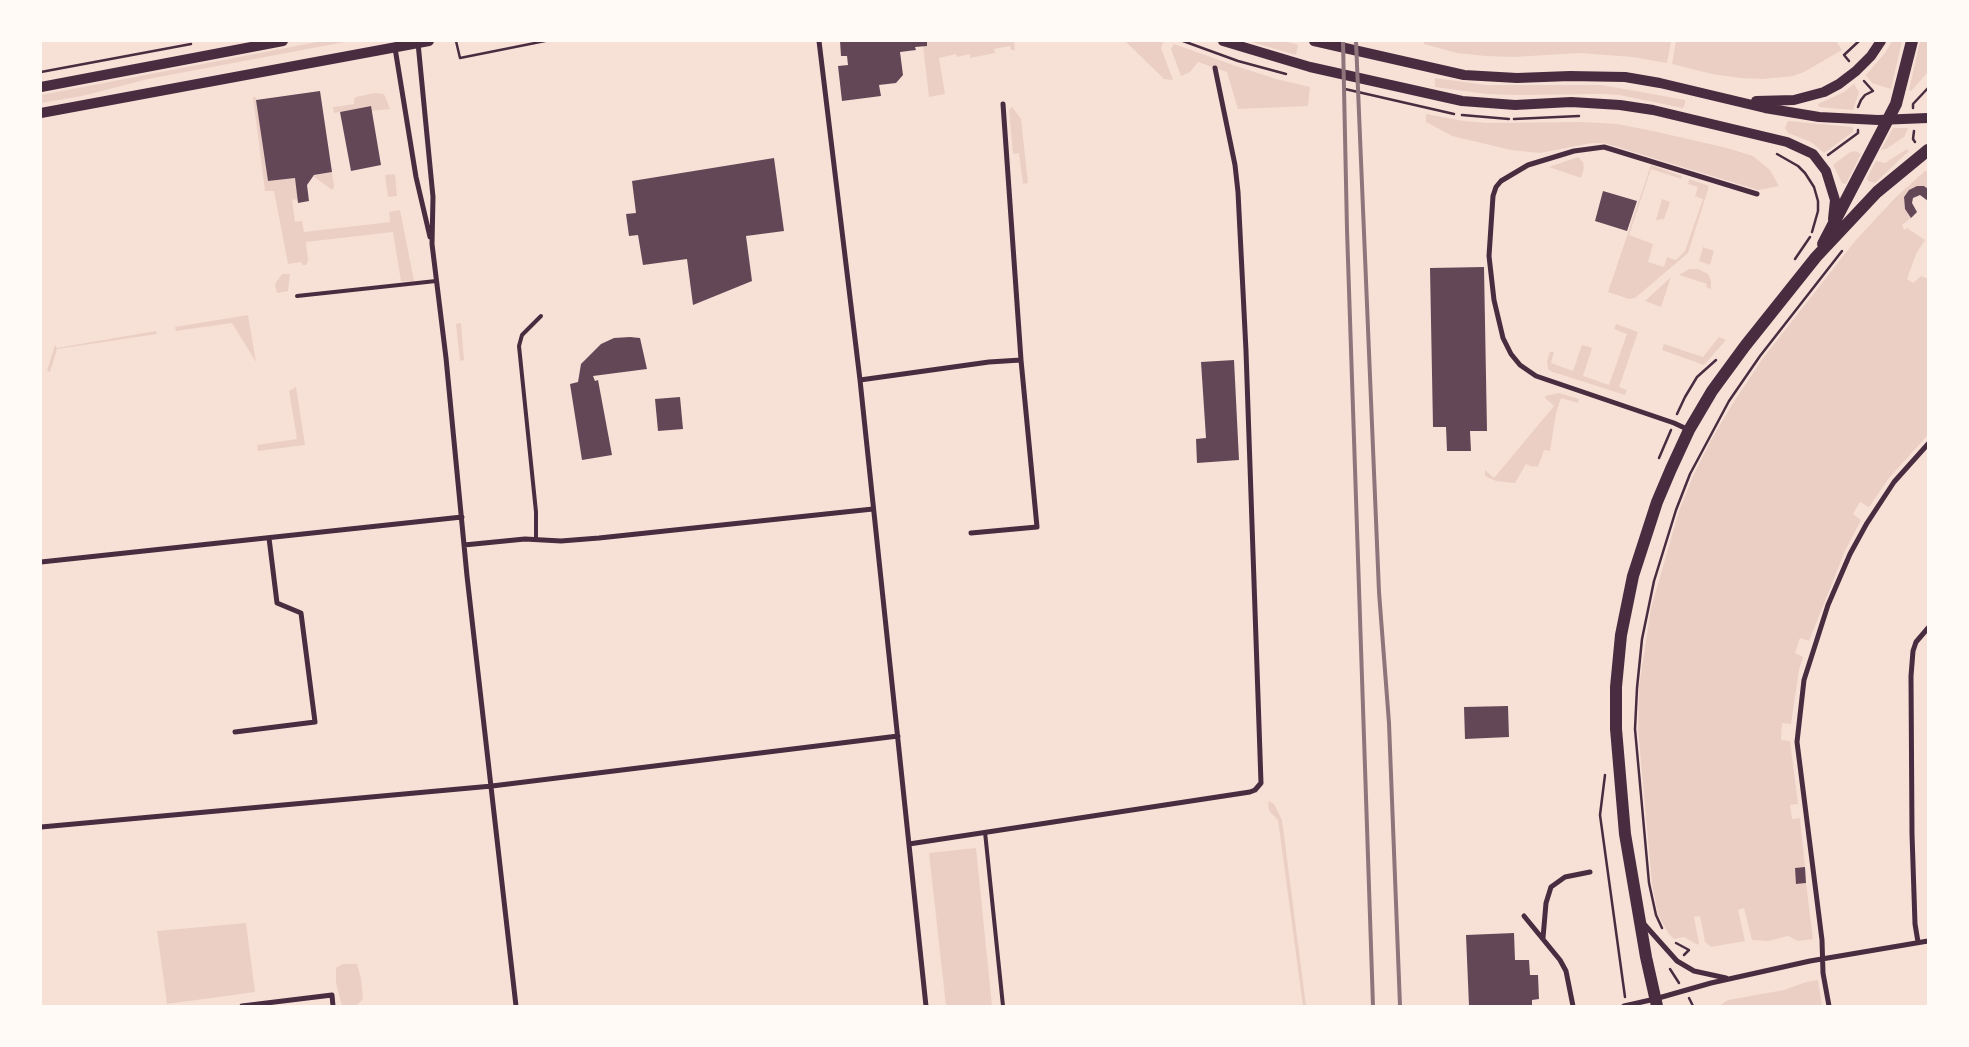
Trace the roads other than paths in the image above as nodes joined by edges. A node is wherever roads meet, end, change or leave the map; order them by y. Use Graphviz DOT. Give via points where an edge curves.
graph roads {
  1 [pos="283,41"];
  2 [pos="429,41"];
  3 [pos="819,41"];
  4 [pos="1223,41"];
  5 [pos="1314,41"];
  6 [pos="1881,41"];
  7 [pos="1912,41"];
  8 [pos="418,42"];
  9 [pos="395,45"];
  10 [pos="1214,68"];
  11 [pos="41,87"];
  12 [pos="1737,101"];
  13 [pos="1003,104"];
  14 [pos="41,113"];
  15 [pos="1928,118"];
  16 [pos="1888,120"];
  17 [pos="1928,150"];
  18 [pos="1756,194"];
  19 [pos="1831,227"];
  20 [pos="432,244"];
  21 [pos="1816,257"];
  22 [pos="436,281"];
  23 [pos="297,296"];
  24 [pos="541,316"];
  25 [pos="1021,360"];
  26 [pos="860,380"];
  27 [pos="1689,430"];
  28 [pos="1928,444"];
  29 [pos="873,510"];
  30 [pos="462,517"];
  31 [pos="971,533"];
  32 [pos="269,538"];
  33 [pos="536,540"];
  34 [pos="464,546"];
  35 [pos="41,562"];
  36 [pos="1928,628"];
  37 [pos="235,732"];
  38 [pos="898,736"];
  39 [pos="492,786"];
  40 [pos="41,827"];
  41 [pos="985,832"];
  42 [pos="909,844"];
  43 [pos="1590,872"];
  44 [pos="1524,916"];
  45 [pos="1639,918"];
  46 [pos="1543,939"];
  47 [pos="1928,941"];
  48 [pos="1918,942"];
  49 [pos="1823,958"];
  50 [pos="1728,978"];
  51 [pos="1656,1002"];
  52 [pos="1626,1005"];
  53 [pos="242,1006"];
  54 [pos="334,1006"];
  55 [pos="516,1006"];
  56 [pos="926,1006"];
  57 [pos="1003,1006"];
  58 [pos="1573,1006"];
  59 [pos="1829,1006"];
  1 -- 11 [label="main road"];
  2 -- 8 [label="main road"];
  3 -- 26 [label="street"];
  4 -- 19 [label="main road" via="1310,67 1431,95 1515,105 1602,103 1653,110 1787,142 1805,149 1820,162 1830,180 1835,212"];
  5 -- 12 [label="main road" via="1431,69 1487,77 1624,77"];
  6 -- 12 [label="main road" via="1856,71 1824,92 1794,100"];
  7 -- 16 [label="main road"];
  8 -- 9 [label="main road"];
  8 -- 20 [label="street" via="432,196"];
  9 -- 14 [label="main road"];
  9 -- 20 [label="street" via="416,177"];
  10 -- 41 [label="street" via="1238,192 1261,783 1250,792"];
  12 -- 16 [label="main road" via="1819,117"];
  13 -- 25 [label="street"];
  15 -- 16 [label="main road"];
  16 -- 19 [label="main road"];
  17 -- 21 [label="main road" via="1883,187"];
  18 -- 27 [label="street" via="1604,147 1546,158 1513,173 1496,187 1491,203 1490,275 1497,317 1503,338 1520,365 1536,376"];
  19 -- 21 [label="main road"];
  20 -- 22 [label="street"];
  21 -- 27 [label="main road" via="1717,383"];
  22 -- 23 [label="lane"];
  22 -- 30 [label="street"];
  24 -- 33 [label="lane" via="522,335 519,346"];
  25 -- 26 [label="street"];
  25 -- 31 [label="street" via="1037,527"];
  26 -- 29 [label="street"];
  27 -- 45 [label="main road" via="1657,502 1620,635 1616,729 1625,834"];
  28 -- 49 [label="street" via="1894,482 1850,554 1828,605 1804,680 1798,742"];
  29 -- 33 [label="street" via="599,538"];
  29 -- 38 [label="street"];
  30 -- 32 [label="street"];
  30 -- 34 [label="street"];
  32 -- 35 [label="street"];
  32 -- 37 [label="street" via="277,603 301,613 315,722"];
  33 -- 34 [label="street"];
  34 -- 39 [label="street"];
  36 -- 48 [label="street" via="1916,642 1911,686 1912,834"];
  38 -- 39 [label="street"];
  38 -- 42 [label="street"];
  39 -- 40 [label="street"];
  39 -- 55 [label="street"];
  41 -- 42 [label="street"];
  41 -- 57 [label="lane"];
  42 -- 56 [label="street"];
  43 -- 46 [label="street" via="1565,877 1551,887 1547,894"];
  44 -- 46 [label="street"];
  45 -- 50 [label="street" via="1677,961 1694,971"];
  45 -- 51 [label="main road"];
  46 -- 58 [label="street" via="1566,971"];
  47 -- 48 [label="street"];
  48 -- 49 [label="street"];
  49 -- 50 [label="street"];
  49 -- 59 [label="street"];
  50 -- 51 [label="street"];
  51 -- 52 [label="street"];
  53 -- 54 [label="street" via="332,995"];
}
